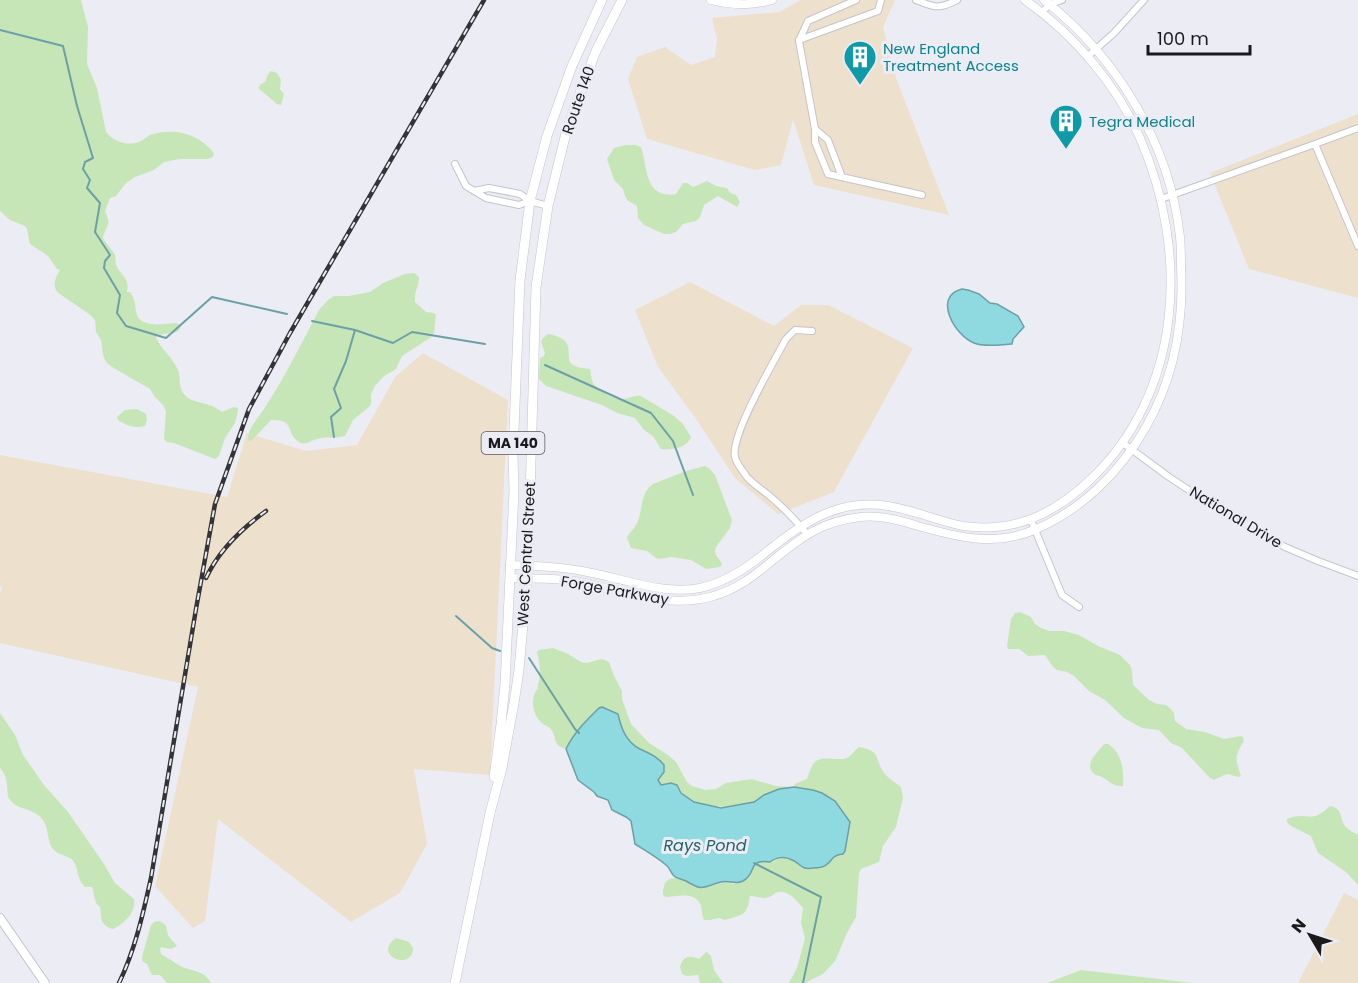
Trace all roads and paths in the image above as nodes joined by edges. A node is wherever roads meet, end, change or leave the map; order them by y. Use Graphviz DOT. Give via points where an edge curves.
graph roads {
  1 [pos="602,0"];
  2 [pos="622,0"];
  3 [pos="711,0"];
  4 [pos="772,0"];
  5 [pos="856,0"];
  6 [pos="882,0"];
  7 [pos="916,0"];
  8 [pos="956,0"];
  9 [pos="1025,0"];
  10 [pos="1062,0"];
  11 [pos="1144,0"];
  12 [pos="1047,2"];
  13 [pos="1041,13"];
  14 [pos="799,41"];
  15 [pos="1096,50"];
  16 [pos="1087,57"];
  17 [pos="1358,128"];
  18 [pos="815,129"];
  19 [pos="1315,144"];
  20 [pos="456,164"];
  21 [pos="842,177"];
  22 [pos="474,191"];
  23 [pos="922,195"];
  24 [pos="1171,196"];
  25 [pos="1161,199"];
  26 [pos="530,201"];
  27 [pos="548,206"];
  28 [pos="1358,246"];
  29 [pos="812,331"];
  30 [pos="1123,442"];
  31 [pos="1132,449"];
  32 [pos="1031,520"];
  33 [pos="801,526"];
  34 [pos="1035,530"];
  35 [pos="807,535"];
  36 [pos="510,565"];
  37 [pos="528,566"];
  38 [pos="1358,576"];
  39 [pos="510,578"];
  40 [pos="527,579"];
  41 [pos="1079,607"];
  42 [pos="490,809"];
  43 [pos="0,918"];
  44 [pos="45,983"];
  45 [pos="455,983"];
  1 -- 26 [label="main road, Route 140 / MA 140" via="572,66 547,136"];
  2 -- 27 [label="main road, Route 140 / MA 140" via="579,94"];
  3 -- 4 [label="street" via="738,4"];
  5 -- 14 [label="street" via="808,21"];
  6 -- 14 [label="street" via="878,11"];
  7 -- 8 [label="street" via="942,7"];
  9 -- 13 [label="street, Forge Parkway"];
  10 -- 12 [label="street"];
  11 -- 15 [label="street"];
  12 -- 13 [label="street"];
  12 -- 15 [label="street, Forge Parkway"];
  13 -- 16 [label="street, Forge Parkway"];
  14 -- 18 [label="street"];
  15 -- 16 [label="street"];
  15 -- 24 [label="street, Forge Parkway" via="1124,85 1140,114 1158,152"];
  16 -- 25 [label="street, Forge Parkway" via="1121,103 1139,136"];
  17 -- 19 [label="street"];
  18 -- 21 [label="street" via="828,140"];
  18 -- 21 [label="street" via="815,141 828,174"];
  19 -- 24 [label="street"];
  19 -- 28 [label="street"];
  20 -- 22 [label="street" via="466,186"];
  21 -- 23 [label="street"];
  22 -- 26 [label="street" via="489,188 520,194"];
  22 -- 26 [label="street" via="486,198 519,205"];
  24 -- 25 [label="street"];
  24 -- 31 [label="street, Forge Parkway" via="1180,237 1179,330 1161,398"];
  25 -- 30 [label="street, Forge Parkway" via="1170,256 1167,330 1153,386"];
  26 -- 27 [label="street"];
  26 -- 36 [label="main road, West Central Street / MA 140" via="517,331"];
  27 -- 37 [label="main road, West Central Street / MA 140" via="536,287"];
  29 -- 33 [label="street" via="795,330 786,339 739,431 735,449 738,465 749,479"];
  30 -- 31 [label="street, National Drive"];
  30 -- 32 [label="street, Forge Parkway" via="1078,491"];
  31 -- 34 [label="street, Forge Parkway" via="1098,489 1056,520"];
  31 -- 38 [label="street, National Drive" via="1209,504 1285,547"];
  32 -- 33 [label="street, Forge Parkway" via="976,528 890,506 865,505 838,509"];
  32 -- 34 [label="street"];
  33 -- 35 [label="street"];
  33 -- 37 [label="street, Forge Parkway" via="734,575 693,589 649,587 590,572"];
  34 -- 35 [label="street, Forge Parkway" via="984,540 868,516 838,521"];
  34 -- 41 [label="street" via="1062,595"];
  35 -- 40 [label="street, Forge Parkway" via="734,589 684,602 573,581"];
  36 -- 37 [label="street, Forge Parkway"];
  36 -- 39 [label="main road, West Central Street / MA 140"];
  37 -- 40 [label="main road, West Central Street / MA 140"];
  39 -- 40 [label="street, Forge Parkway"];
  39 -- 42 [label="main road, West Central Street / MA 140" via="504,694"];
  40 -- 42 [label="main road, West Central Street / MA 140" via="514,704"];
  42 -- 45 [label="main road, West Central Street / MA 140"];
  43 -- 44 [label="main road"];
}
